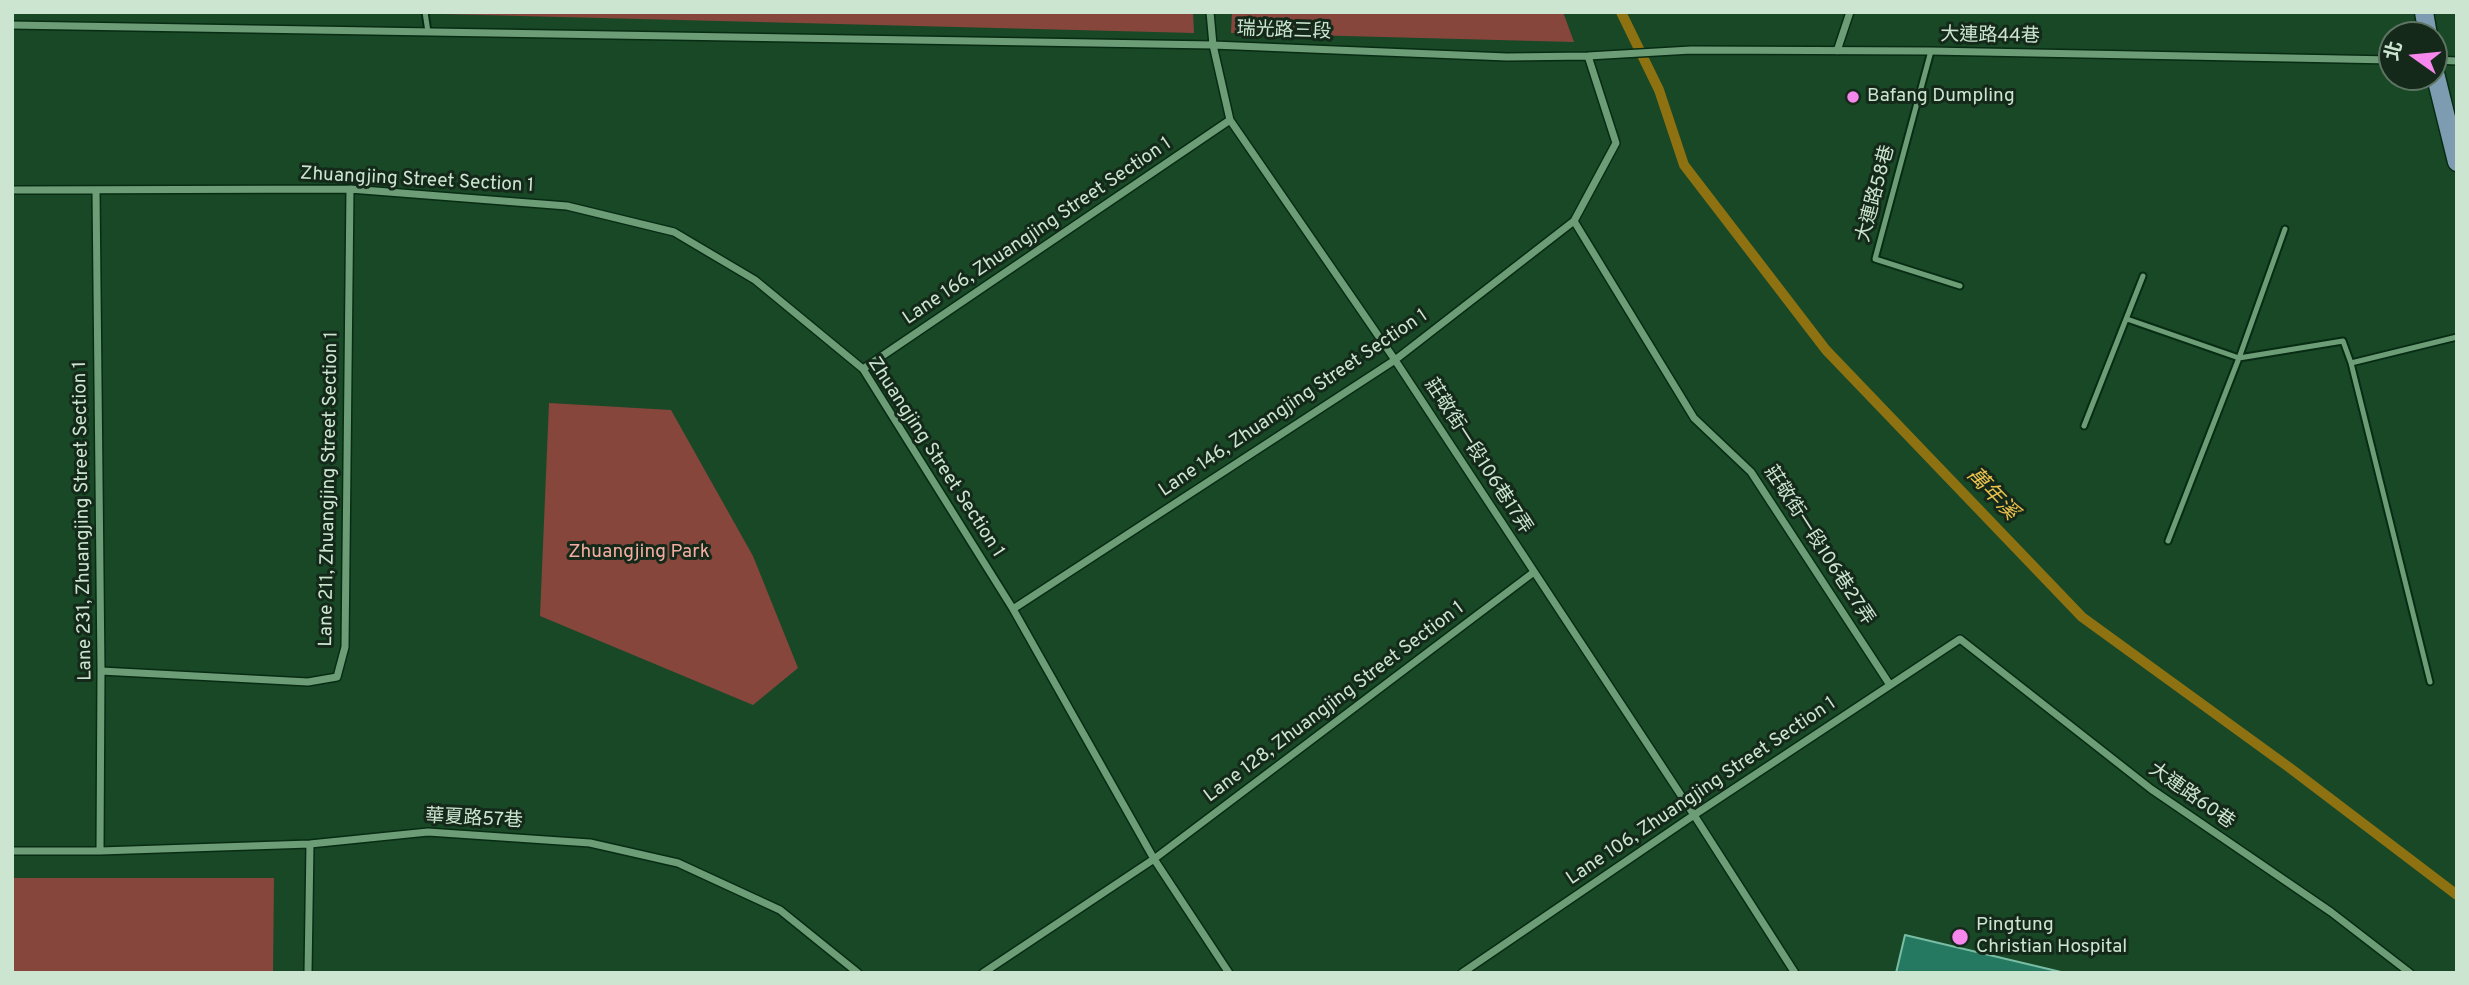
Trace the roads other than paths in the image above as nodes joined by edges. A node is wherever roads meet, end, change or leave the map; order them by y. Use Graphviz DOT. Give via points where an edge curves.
graph roads {
  1 [pos="425,12"];
  2 [pos="1210,12"];
  3 [pos="1850,12"];
  4 [pos="12,25"];
  5 [pos="428,32"];
  6 [pos="1213,45"];
  7 [pos="1837,51"];
  8 [pos="1931,51"];
  9 [pos="1588,56"];
  10 [pos="2378,60"];
  11 [pos="2439,91"];
  12 [pos="1230,120"];
  13 [pos="2457,162"];
  14 [pos="351,189"];
  15 [pos="12,190"];
  16 [pos="96,190"];
  17 [pos="1574,221"];
  18 [pos="2285,229"];
  19 [pos="2143,276"];
  20 [pos="1960,286"];
  21 [pos="2127,319"];
  22 [pos="2457,337"];
  23 [pos="2239,358"];
  24 [pos="1395,360"];
  25 [pos="2351,363"];
  26 [pos="863,369"];
  27 [pos="2084,426"];
  28 [pos="2168,541"];
  29 [pos="1534,572"];
  30 [pos="1013,609"];
  31 [pos="1960,639"];
  32 [pos="101,671"];
  33 [pos="2430,682"];
  34 [pos="1890,685"];
  35 [pos="1694,815"];
  36 [pos="310,844"];
  37 [pos="12,851"];
  38 [pos="100,851"];
  39 [pos="1154,859"];
  40 [pos="308,973"];
  41 [pos="858,973"];
  42 [pos="983,973"];
  43 [pos="1229,973"];
  44 [pos="1462,973"];
  45 [pos="1794,973"];
  46 [pos="2410,973"];
  1 -- 5 [label="lane"];
  2 -- 6 [label="street"];
  3 -- 7 [label="street"];
  4 -- 5 [label="street, 瑞光路三段"];
  5 -- 6 [label="street, 瑞光路三段"];
  6 -- 9 [label="street, 瑞光路三段"];
  6 -- 12 [label="street"];
  7 -- 8 [label="street, 大連路44巷"];
  7 -- 9 [label="street, 大連路44巷" via="1691,50"];
  8 -- 10 [label="street, 大連路44巷"];
  8 -- 20 [label="lane, 大連路58巷" via="1875,259"];
  9 -- 17 [label="street, Lane 146, Zhuangjing Street Section 1" via="1616,143"];
  11 -- 13 [label="main road"];
  12 -- 24 [label="street, 莊敬街一段106巷17弄"];
  12 -- 26 [label="street, Lane 166, Zhuangjing Street Section 1"];
  14 -- 16 [label="street, Zhuangjing Street Section 1"];
  14 -- 26 [label="street, Zhuangjing Street Section 1" via="567,206 674,232 755,280"];
  14 -- 32 [label="street, Lane 211, Zhuangjing Street Section 1" via="345,647 337,677 308,682"];
  15 -- 16 [label="street, Zhuangjing Street Section 1"];
  16 -- 32 [label="street, Lane 231, Zhuangjing Street Section 1"];
  17 -- 24 [label="street, Lane 146, Zhuangjing Street Section 1"];
  17 -- 34 [label="street, 莊敬街一段106巷27弄" via="1694,418 1751,472"];
  18 -- 23 [label="lane"];
  19 -- 21 [label="lane"];
  21 -- 23 [label="lane"];
  21 -- 27 [label="lane"];
  22 -- 25 [label="lane"];
  23 -- 25 [label="lane" via="2343,341"];
  23 -- 28 [label="lane"];
  24 -- 29 [label="street, 莊敬街一段106巷17弄"];
  24 -- 30 [label="street, Lane 146, Zhuangjing Street Section 1"];
  25 -- 33 [label="lane"];
  26 -- 30 [label="street, Zhuangjing Street Section 1"];
  29 -- 35 [label="street, 莊敬街一段106巷17弄"];
  29 -- 39 [label="street, Lane 128, Zhuangjing Street Section 1"];
  30 -- 39 [label="street, Zhuangjing Street Section 1"];
  31 -- 34 [label="street, Lane 106, Zhuangjing Street Section 1"];
  31 -- 46 [label="street, 大連路60巷" via="2151,789 2331,912"];
  32 -- 38 [label="street, Lane 231, Zhuangjing Street Section 1"];
  34 -- 35 [label="street, Lane 106, Zhuangjing Street Section 1"];
  35 -- 44 [label="street, Lane 106, Zhuangjing Street Section 1"];
  35 -- 45 [label="street, 莊敬街一段106巷17弄"];
  36 -- 38 [label="street, 華夏路57巷"];
  36 -- 40 [label="street"];
  36 -- 41 [label="street, 華夏路57巷" via="428,832 590,843 678,863 780,911"];
  37 -- 38 [label="street, 華夏路57巷"];
  39 -- 42 [label="street, Lane 128, Zhuangjing Street Section 1"];
  39 -- 43 [label="street, Zhuangjing Street Section 1"];
}
